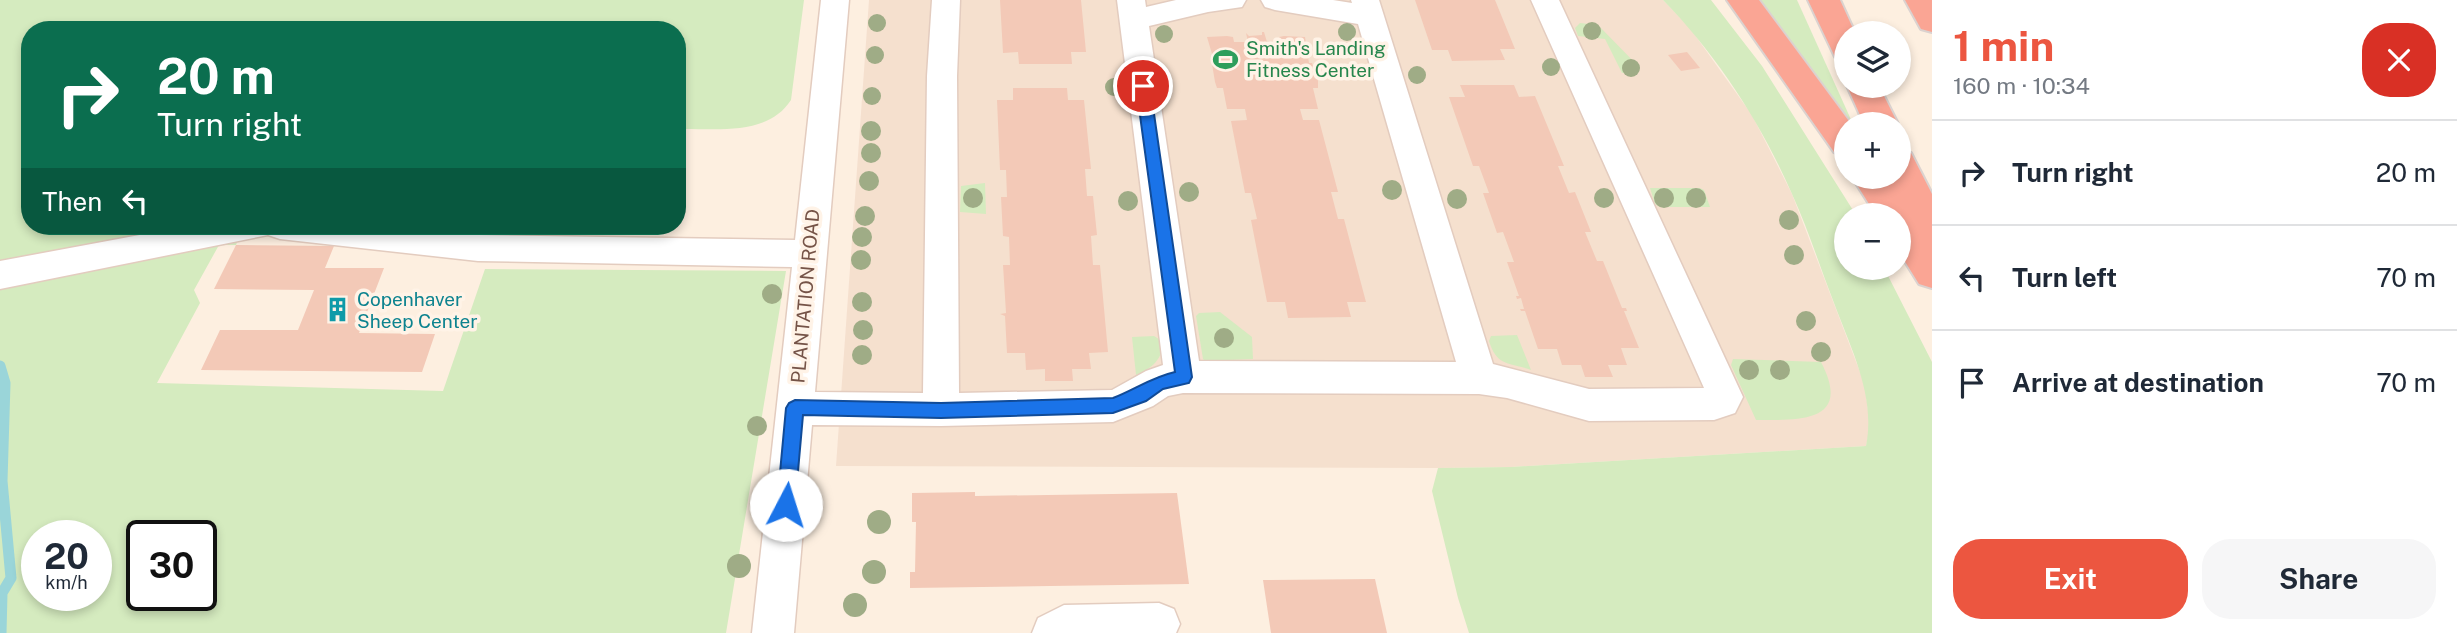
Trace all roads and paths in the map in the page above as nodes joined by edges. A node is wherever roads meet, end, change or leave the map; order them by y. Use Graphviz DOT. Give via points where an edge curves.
graph roads {
  1 [pos="835,0"];
  2 [pos="946,0"];
  3 [pos="1232,0"];
  4 [pos="1275,0"];
  5 [pos="1545,0"];
  6 [pos="1743,0"];
  7 [pos="1824,0"];
  8 [pos="1921,0"];
  9 [pos="1367,8"];
  10 [pos="1132,10"];
  11 [pos="1932,21"];
  12 [pos="1834,22"];
  13 [pos="1834,126"];
  14 [pos="1911,187"];
  15 [pos="1932,231"];
  16 [pos="209,235"];
  17 [pos="365,235"];
  18 [pos="1911,241"];
  19 [pos="809,254"];
  20 [pos="1932,273"];
  21 [pos="6,274"];
  22 [pos="1184,377"];
  23 [pos="1479,378"];
  24 [pos="795,408"];
  25 [pos="941,410"];
  26 [pos="1159,624"];
  27 [pos="773,633"];
  28 [pos="1053,633"];
  1 -- 19 [label="street, PLANTATION ROAD"];
  2 -- 25 [label="street"];
  3 -- 10 [label="street"];
  4 -- 9 [label="street"];
  5 -- 23 [label="street" via="1725,397 1714,404 1589,405 1569,403 1500,379"];
  6 -- 13 [label="highway"];
  7 -- 12 [label="highway"];
  8 -- 11 [label="highway"];
  9 -- 23 [label="street"];
  10 -- 22 [label="street"];
  14 -- 15 [label="highway"];
  16 -- 21 [label="street"];
  17 -- 19 [label="street" via="478,247"];
  18 -- 20 [label="highway"];
  19 -- 24 [label="street, PLANTATION ROAD"];
  22 -- 23 [label="street"];
  22 -- 25 [label="street" via="1159,382 1113,406"];
  24 -- 25 [label="street"];
  24 -- 27 [label="street, PLANTATION ROAD"];
  26 -- 28 [label="street" via="1063,626"];
}
